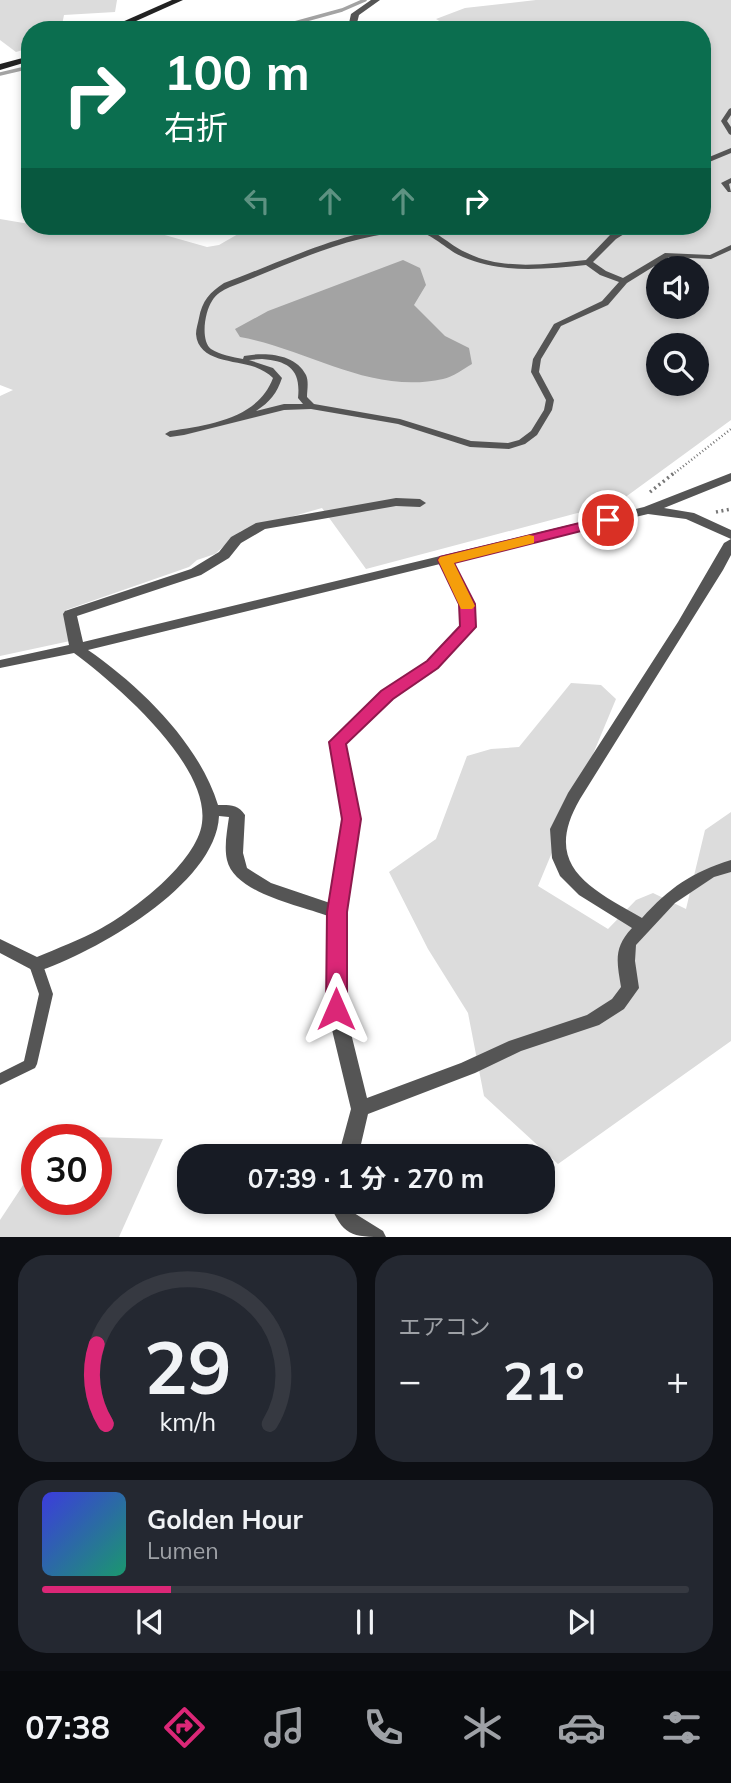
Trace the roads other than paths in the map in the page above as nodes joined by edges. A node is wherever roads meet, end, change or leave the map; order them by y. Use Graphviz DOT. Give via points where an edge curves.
graph roads {
  1 [pos="178,0"];
  2 [pos="376,0"];
  3 [pos="129,21"];
  4 [pos="353,21"];
  5 [pos="21,61"];
  6 [pos="0,67"];
  7 [pos="731,110"];
  8 [pos="731,133"];
  9 [pos="731,150"];
  10 [pos="711,159"];
  11 [pos="731,180"];
  12 [pos="731,190"];
  13 [pos="374,235"];
  14 [pos="432,235"];
  15 [pos="617,235"];
  16 [pos="731,247"];
  17 [pos="588,262"];
  18 [pos="624,281"];
  19 [pos="237,360"];
  20 [pos="312,406"];
  21 [pos="242,418"];
  22 [pos="170,434"];
  23 [pos="731,477"];
  24 [pos="420,503"];
  25 [pos="648,510"];
  26 [pos="731,535"];
  27 [pos="731,543"];
  28 [pos="445,560"];
  29 [pos="77,648"];
  30 [pos="0,664"];
  31 [pos="212,811"];
  32 [pos="731,866"];
  33 [pos="337,912"];
  34 [pos="643,928"];
  35 [pos="0,946"];
  36 [pos="36,965"];
  37 [pos="0,1079"];
  38 [pos="360,1109"];
  39 [pos="351,1144"];
  40 [pos="344,1214"];
  41 [pos="376,1237"];
  1 -- 3 [label="street"];
  2 -- 4 [label="street" via="355,14"];
  5 -- 6 [label="street"];
  7 -- 8 [label="lane" via="724,121"];
  9 -- 10 [label="lane"];
  11 -- 12 [label="lane" via="725,183"];
  13 -- 19 [label="lane" via="214,291 204,304 203,344 210,353"];
  14 -- 17 [label="lane" via="462,254 509,268"];
  15 -- 17 [label="lane"];
  16 -- 18 [label="lane" via="711,257 668,255"];
  17 -- 18 [label="lane"];
  18 -- 20 [label="lane" via="605,303 558,324 537,359 535,372 550,400 548,410 534,433 522,442 470,444 400,422"];
  19 -- 20 [label="lane" via="266,356 298,369 303,379 302,398"];
  19 -- 21 [label="lane" via="272,369 278,378 276,387"];
  20 -- 21 [label="lane" via="284,407"];
  21 -- 22 [label="lane"];
  23 -- 25 [label="street"];
  24 -- 29 [label="street" via="396,502 261,526 195,572 70,614"];
  25 -- 26 [label="street" via="689,516"];
  25 -- 28 [label="street"];
  27 -- 34 [label="street" via="558,827 561,863 578,885"];
  28 -- 29 [label="street"];
  28 -- 33 [label="street" via="467,604 468,627 433,664 387,695 337,742 351,819"];
  29 -- 30 [label="street"];
  29 -- 31 [label="street" via="117,677 159,722 198,777"];
  31 -- 33 [label="street" via="230,810 237,815 236,863 242,874"];
  31 -- 36 [label="street" via="204,846 163,891 110,931"];
  32 -- 34 [label="street" via="708,873 669,899"];
  33 -- 38 [label="street" via="336,1009"];
  34 -- 38 [label="street" via="628,943 631,988 618,1004 593,1020 515,1046"];
  35 -- 36 [label="street"];
  36 -- 37 [label="lane" via="46,993 30,1063"];
  38 -- 39 [label="street"];
  40 -- 41 [label="street"];
}
